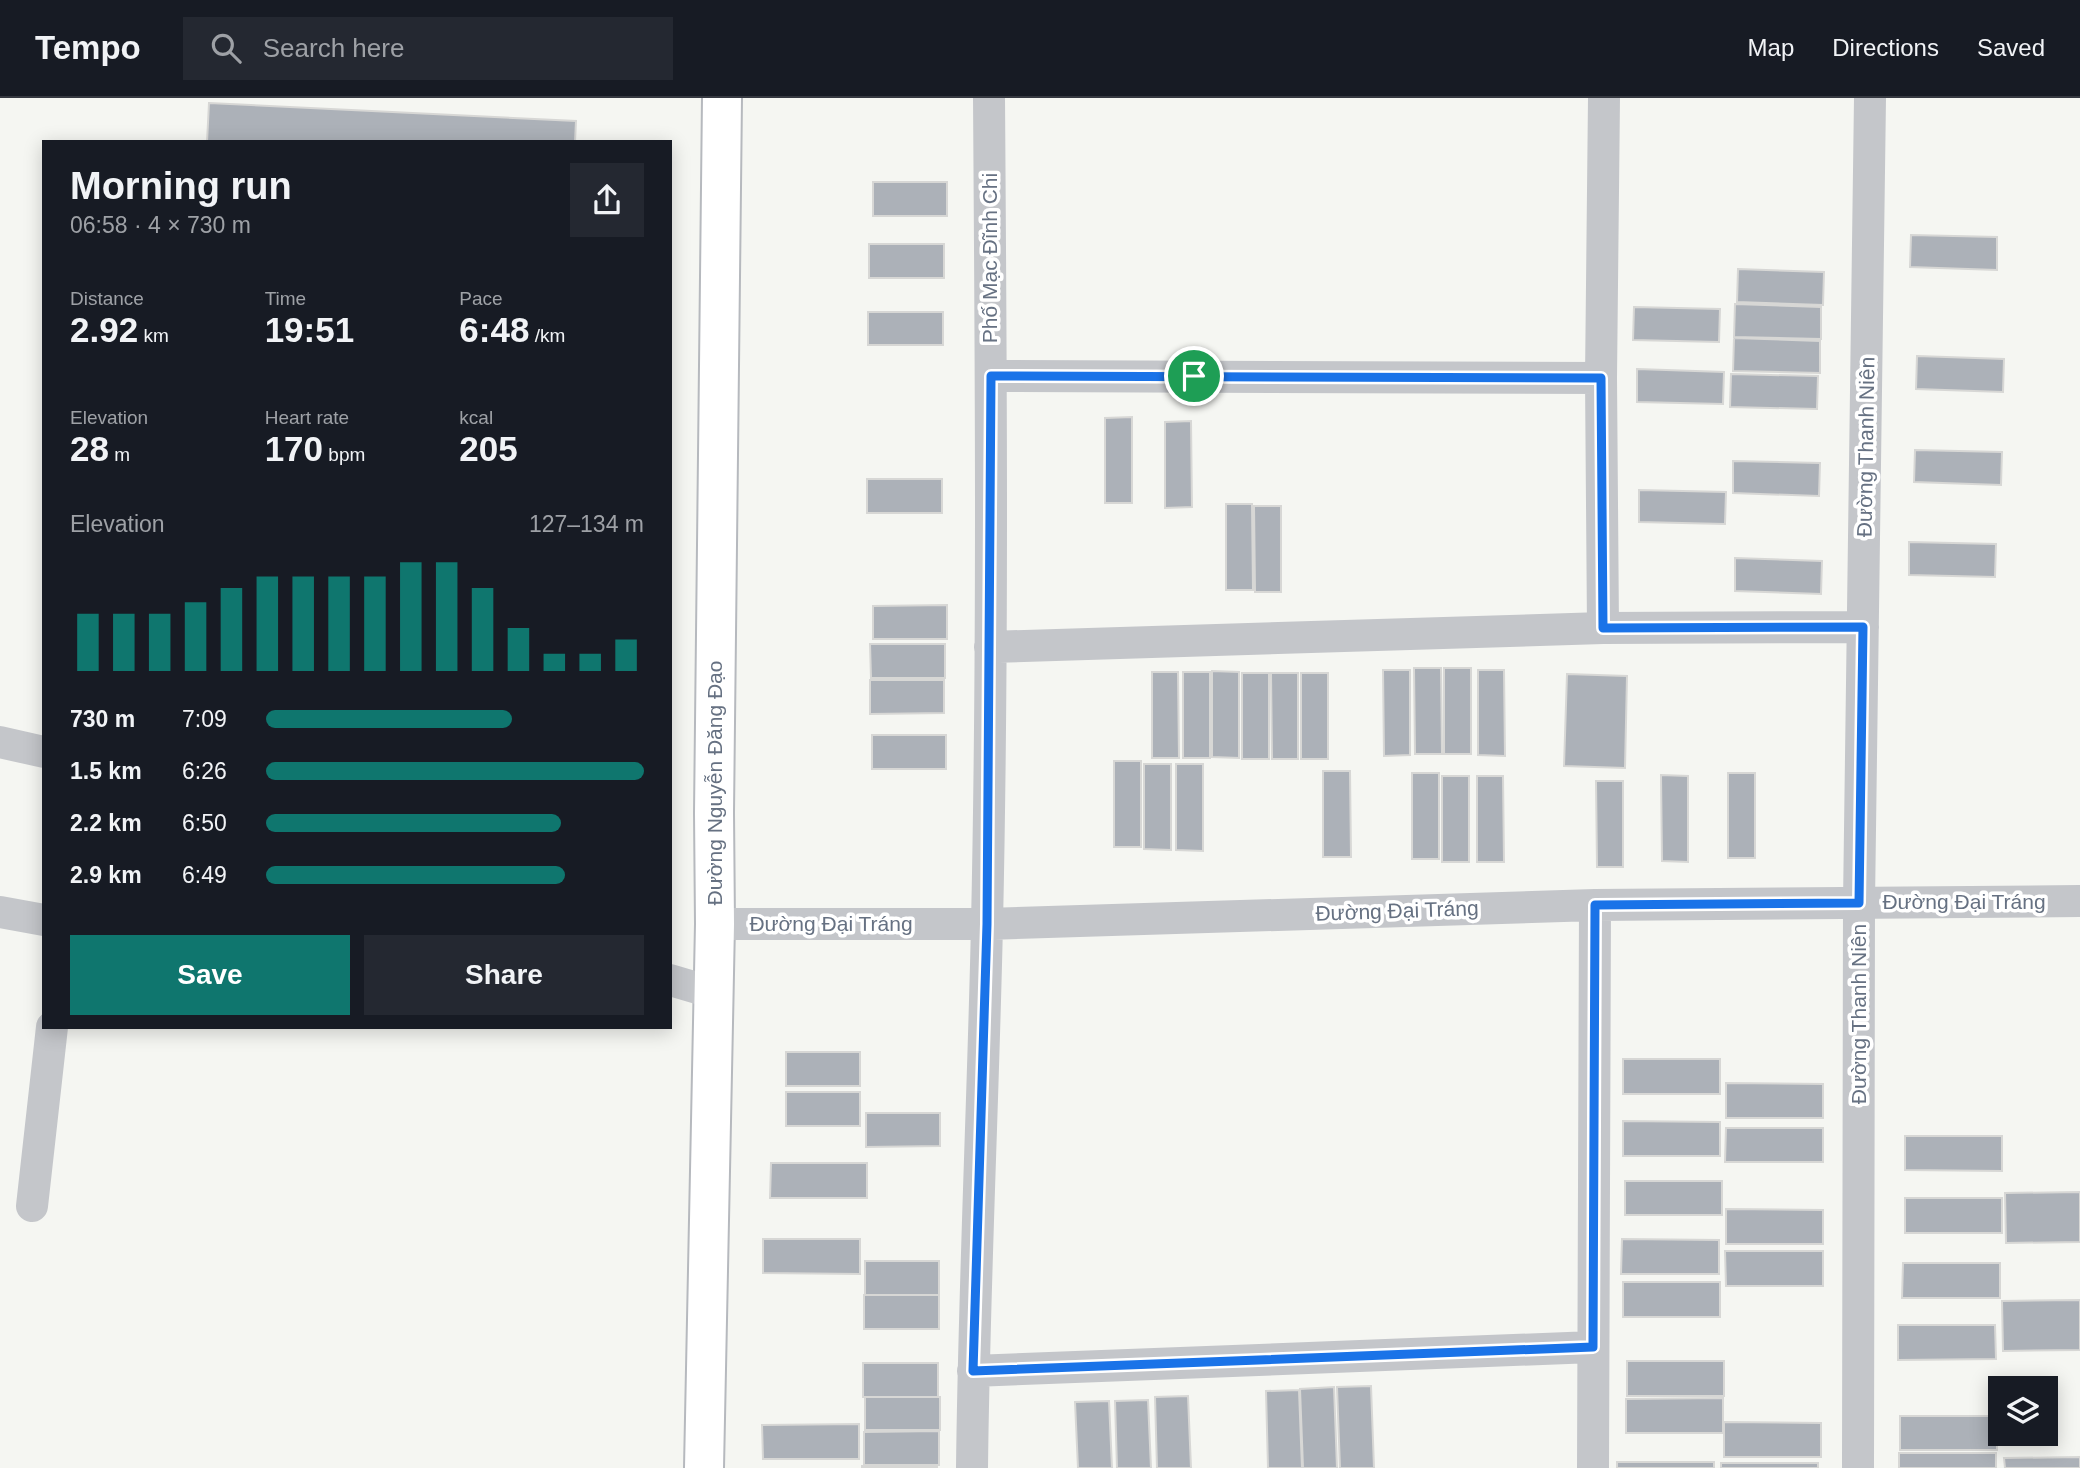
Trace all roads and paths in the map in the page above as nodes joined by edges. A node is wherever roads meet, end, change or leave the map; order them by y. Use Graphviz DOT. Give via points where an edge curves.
graph roads {
  1 [pos="722,98"];
  2 [pos="989,98"];
  3 [pos="1604,98"];
  4 [pos="1870,98"];
  5 [pos="991,376"];
  6 [pos="1601,378"];
  7 [pos="1863,627"];
  8 [pos="1603,628"];
  9 [pos="990,647"];
  10 [pos="0,741"];
  11 [pos="42,752"];
  12 [pos="2080,901"];
  13 [pos="1859,903"];
  14 [pos="1595,905"];
  15 [pos="0,912"];
  16 [pos="42,920"];
  17 [pos="715,924"];
  18 [pos="987,924"];
  19 [pos="672,981"];
  20 [pos="713,993"];
  21 [pos="52,1029"];
  22 [pos="32,1206"];
  23 [pos="1593,1347"];
  24 [pos="973,1371"];
  25 [pos="704,1468"];
  26 [pos="972,1468"];
  27 [pos="1593,1468"];
  28 [pos="1858,1468"];
  1 -- 17 [label="main road, Đường Nguyễn Đăng Đạo"];
  2 -- 5 [label="street, Phố Mạc Đĩnh Chi"];
  3 -- 6 [label="street"];
  4 -- 7 [label="street, Đường Thanh Niên"];
  5 -- 6 [label="street"];
  5 -- 9 [label="street, Phố Mạc Đĩnh Chi"];
  6 -- 8 [label="street"];
  7 -- 8 [label="street"];
  7 -- 13 [label="street, Đường Thanh Niên"];
  8 -- 9 [label="street"];
  9 -- 18 [label="street, Phố Mạc Đĩnh Chi"];
  10 -- 11 [label="street"];
  12 -- 13 [label="street, Đường Đại Tráng"];
  13 -- 14 [label="street, Đường Đại Tráng"];
  13 -- 28 [label="street, Đường Thanh Niên"];
  14 -- 18 [label="street, Đường Đại Tráng"];
  14 -- 23 [label="street"];
  15 -- 16 [label="street"];
  17 -- 18 [label="street, Đường Đại Tráng"];
  17 -- 20 [label="main road, Đường Nguyễn Đăng Đạo"];
  18 -- 24 [label="street, Phố Mạc Đĩnh Chi"];
  19 -- 20 [label="street"];
  20 -- 25 [label="main road, Đường Nguyễn Đăng Đạo"];
  21 -- 22 [label="street"];
  23 -- 24 [label="street"];
  23 -- 27 [label="street"];
  24 -- 26 [label="street, Phố Mạc Đĩnh Chi"];
}
